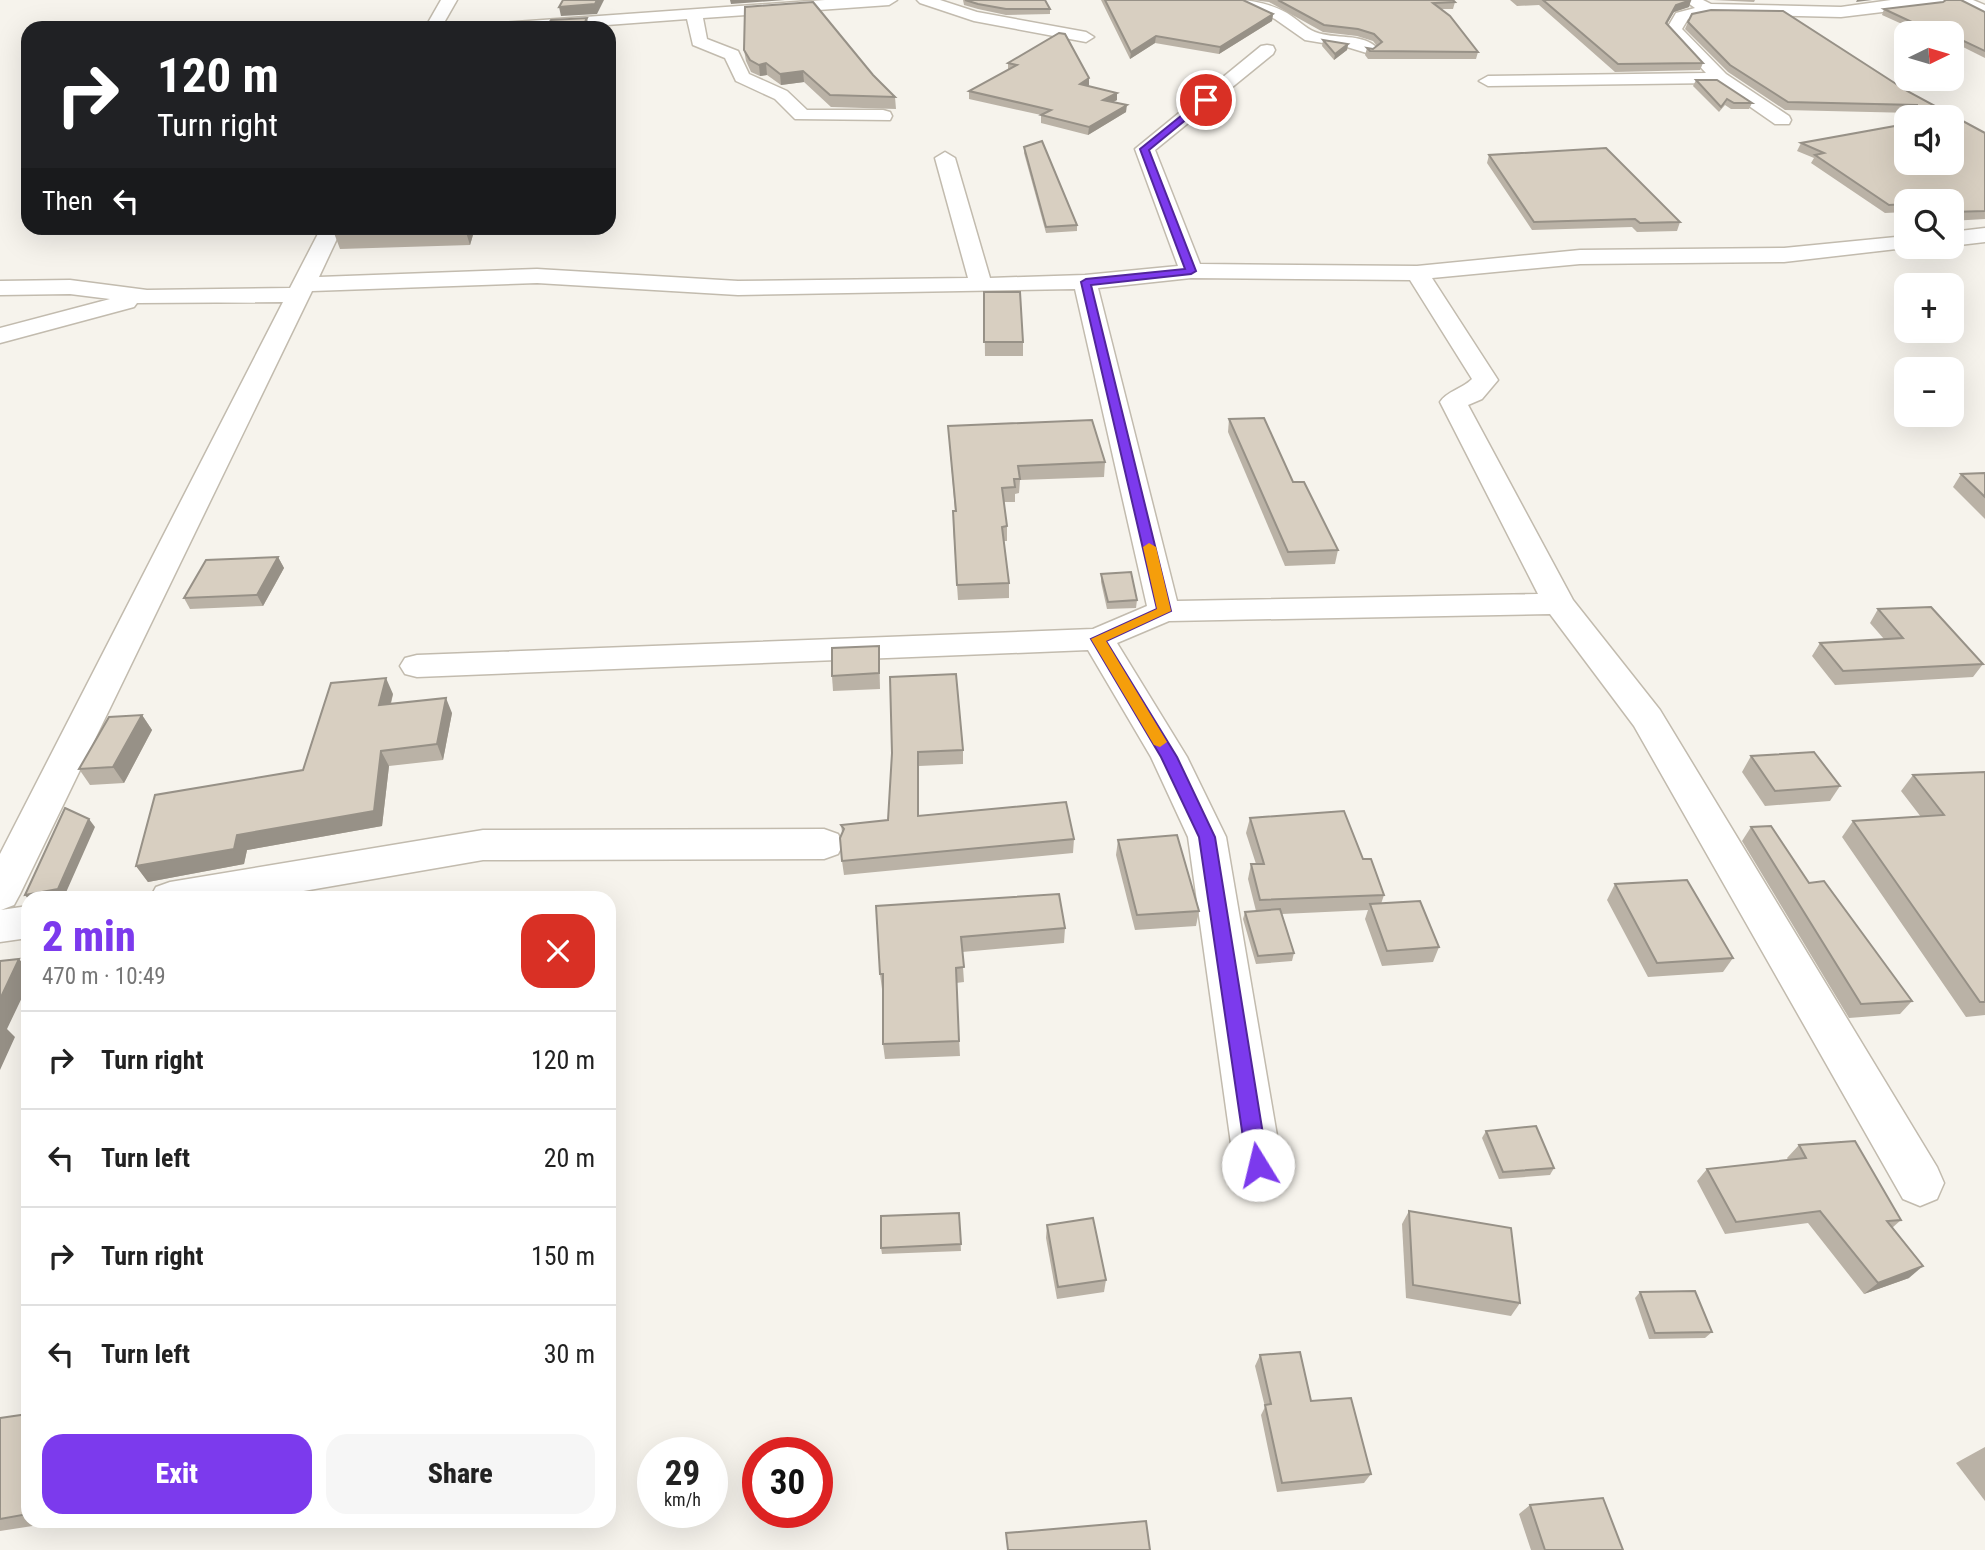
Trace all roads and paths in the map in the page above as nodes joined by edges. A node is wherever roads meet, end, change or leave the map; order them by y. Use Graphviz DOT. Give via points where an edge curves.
graph roads {
  1 [pos="449,0"];
  2 [pos="889,0"];
  3 [pos="925,0"];
  4 [pos="1242,0"];
  5 [pos="1692,0"];
  6 [pos="1940,0"];
  7 [pos="1960,0"];
  8 [pos="1906,1"];
  9 [pos="1708,9"];
  10 [pos="1985,11"];
  11 [pos="694,14"];
  12 [pos="437,21"];
  13 [pos="598,21"];
  14 [pos="1086,37"];
  15 [pos="1370,49"];
  16 [pos="1267,50"];
  17 [pos="1720,78"];
  18 [pos="1488,81"];
  19 [pos="883,116"];
  20 [pos="1782,120"];
  21 [pos="944,158"];
  22 [pos="328,235"];
  23 [pos="1985,235"];
  24 [pos="1964,237"];
  25 [pos="1894,244"];
  26 [pos="1191,271"];
  27 [pos="1417,273"];
  28 [pos="1086,282"];
  29 [pos="981,285"];
  30 [pos="0,288"];
  31 [pos="302,290"];
  32 [pos="147,297"];
  33 [pos="0,335"];
  34 [pos="1559,604"];
  35 [pos="1164,611"];
  36 [pos="1098,639"];
  37 [pos="417,666"];
  38 [pos="824,844"];
  39 [pos="211,891"];
  40 [pos="0,894"];
  41 [pos="21,923"];
  42 [pos="0,926"];
  43 [pos="1258,1165"];
  44 [pos="1920,1183"];
  1 -- 12 [label="street"];
  2 -- 11 [label="street"];
  3 -- 14 [label="street" via="974,16"];
  4 -- 15 [label="street" via="1281,16 1311,37 1350,41"];
  5 -- 9 [label="street"];
  6 -- 8 [label="street"];
  7 -- 10 [label="street"];
  8 -- 9 [label="street" via="1840,12"];
  9 -- 17 [label="street" via="1682,16 1674,30"];
  11 -- 13 [label="street"];
  11 -- 19 [label="street" via="699,43 732,55 742,77 781,95 802,115"];
  16 -- 26 [label="street" via="1145,149"];
  17 -- 18 [label="street"];
  17 -- 20 [label="street"];
  21 -- 29 [label="street"];
  22 -- 31 [label="street"];
  23 -- 24 [label="street"];
  25 -- 27 [label="street" via="1784,255 1580,257"];
  26 -- 27 [label="street"];
  26 -- 28 [label="street"];
  27 -- 34 [label="street" via="1485,380 1473,393 1453,402"];
  28 -- 29 [label="street"];
  28 -- 35 [label="street"];
  29 -- 31 [label="street" via="738,288 537,276"];
  30 -- 32 [label="street" via="70,287"];
  31 -- 32 [label="street"];
  31 -- 40 [label="street" via="84,718"];
  32 -- 33 [label="street"];
  34 -- 35 [label="street"];
  34 -- 44 [label="street" via="1648,719"];
  35 -- 36 [label="street"];
  36 -- 37 [label="street"];
  36 -- 43 [label="street" via="1169,757 1207,837"];
  38 -- 39 [label="street" via="483,845"];
  41 -- 42 [label="street"];
}
